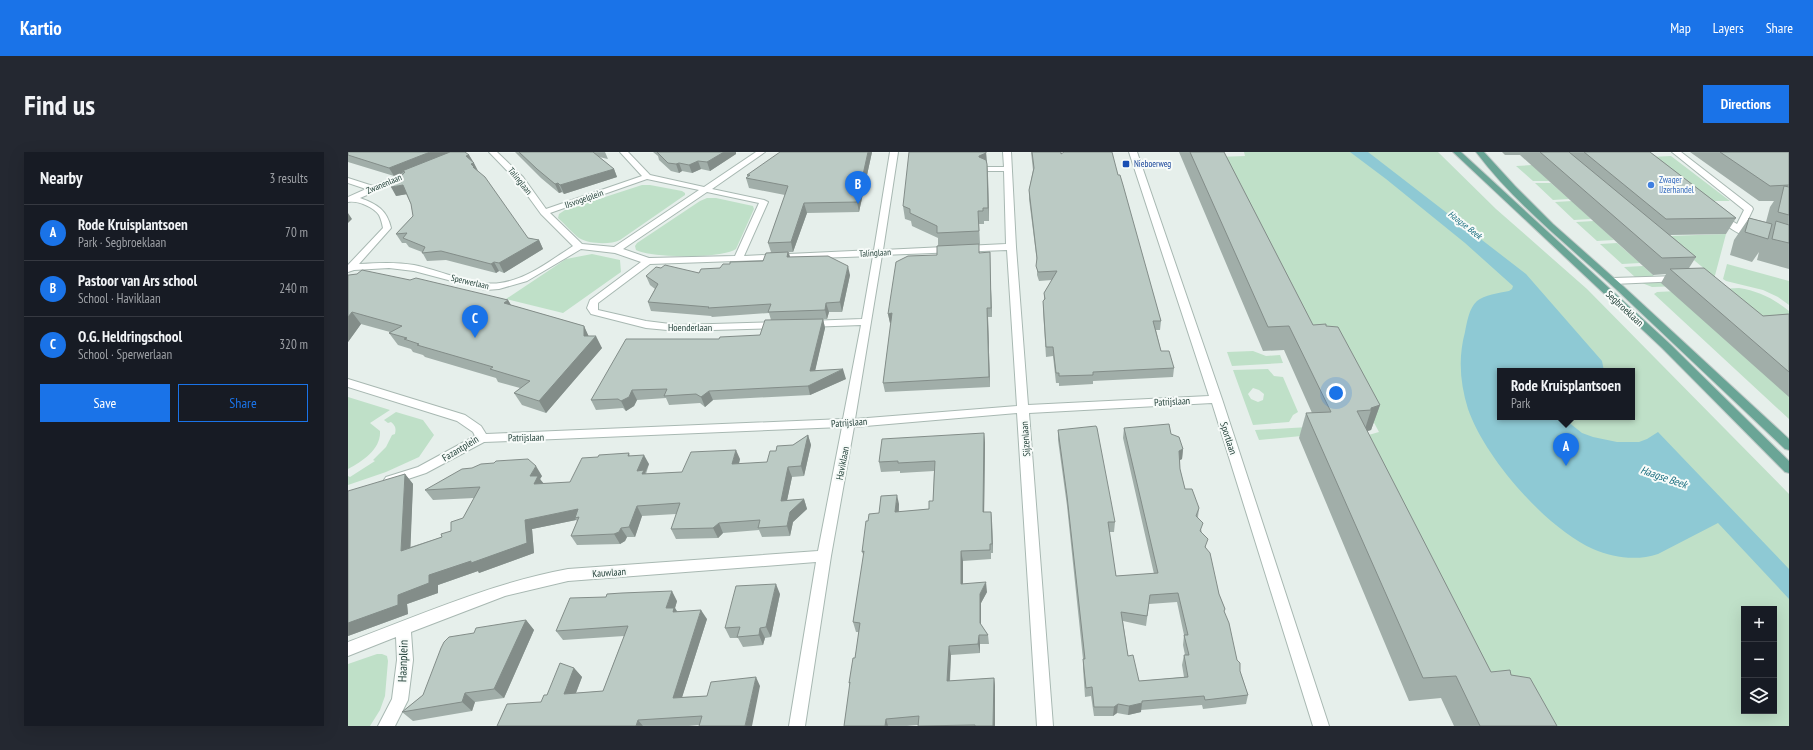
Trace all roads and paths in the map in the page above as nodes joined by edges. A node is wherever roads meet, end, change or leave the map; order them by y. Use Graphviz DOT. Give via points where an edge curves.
graph roads {
  1 [pos="493,152"];
  2 [pos="624,152"];
  3 [pos="761,152"];
  4 [pos="894,152"];
  5 [pos="1007,152"];
  6 [pos="1133,152"];
  7 [pos="1457,152"];
  8 [pos="1480,152"];
  9 [pos="1676,152"];
  10 [pos="426,167"];
  11 [pos="984,169"];
  12 [pos="1008,169"];
  13 [pos="647,177"];
  14 [pos="348,180"];
  15 [pos="374,189"];
  16 [pos="706,189"];
  17 [pos="350,199"];
  18 [pos="1711,211"];
  19 [pos="544,212"];
  20 [pos="1739,229"];
  21 [pos="1764,239"];
  22 [pos="579,246"];
  23 [pos="1011,247"];
  24 [pos="616,250"];
  25 [pos="877,253"];
  26 [pos="738,259"];
  27 [pos="648,261"];
  28 [pos="350,268"];
  29 [pos="1684,279"];
  30 [pos="1613,281"];
  31 [pos="867,322"];
  32 [pos="348,383"];
  33 [pos="1216,399"];
  34 [pos="1023,409"];
  35 [pos="849,423"];
  36 [pos="482,438"];
  37 [pos="1789,446"];
  38 [pos="1789,469"];
  39 [pos="378,484"];
  40 [pos="824,556"];
  41 [pos="404,628"];
  42 [pos="348,649"];
  43 [pos="386,726"];
  44 [pos="797,726"];
  45 [pos="1045,726"];
  46 [pos="1321,726"];
  1 -- 19 [label="street, Talinglaan" via="520,179"];
  2 -- 13 [label="street"];
  3 -- 16 [label="street"];
  4 -- 25 [label="street, Haviklaan"];
  5 -- 12 [label="street, Sijzenlaan"];
  6 -- 33 [label="street, Sportlaan"];
  7 -- 38 [label="main road, Segbroeklaan" via="1666,346"];
  8 -- 30 [label="main road, Segbroeklaan" via="1550,226"];
  9 -- 20 [label="street" via="1749,209"];
  10 -- 15 [label="street, Zwanenlaan"];
  11 -- 12 [label="street"];
  12 -- 23 [label="street, Sijzenlaan"];
  13 -- 16 [label="street"];
  13 -- 19 [label="street, IJsvogelplein"];
  14 -- 15 [label="street"];
  15 -- 17 [label="street, Zwanenlaan"];
  16 -- 24 [label="street"];
  16 -- 26 [label="street" via="764,202"];
  17 -- 28 [label="street" via="376,206 386,217 387,228"];
  18 -- 20 [label="street"];
  19 -- 22 [label="street"];
  20 -- 21 [label="street" via="1745,234"];
  22 -- 24 [label="street"];
  22 -- 28 [label="street, Sperwerlaan" via="518,283 498,288 414,268 389,265"];
  23 -- 25 [label="street, Talinglaan"];
  23 -- 34 [label="street, Sijzenlaan"];
  24 -- 27 [label="street"];
  25 -- 26 [label="street, Talinglaan"];
  25 -- 31 [label="street, Haviklaan"];
  26 -- 27 [label="street"];
  27 -- 31 [label="street, Hoenderlaan" via="593,302 592,308 595,312 643,324 684,328"];
  29 -- 30 [label="street"];
  30 -- 37 [label="main road, Segbroeklaan"];
  31 -- 35 [label="street, Haviklaan"];
  32 -- 36 [label="street, Fazantplein" via="461,418 477,429"];
  33 -- 34 [label="street, Patrijslaan"];
  33 -- 46 [label="street, Sportlaan"];
  34 -- 35 [label="street, Patrijslaan"];
  34 -- 45 [label="street, Sijzenlaan"];
  35 -- 36 [label="street, Patrijslaan"];
  35 -- 40 [label="street, Haviklaan"];
  36 -- 39 [label="street, Fazantplein" via="422,470"];
  40 -- 41 [label="street, Kauwlaan" via="552,577 479,598"];
  40 -- 44 [label="street, Haviklaan"];
  41 -- 42 [label="street, Haanplein"];
  41 -- 43 [label="street, Haanplein" via="405,660 400,700"];
}
